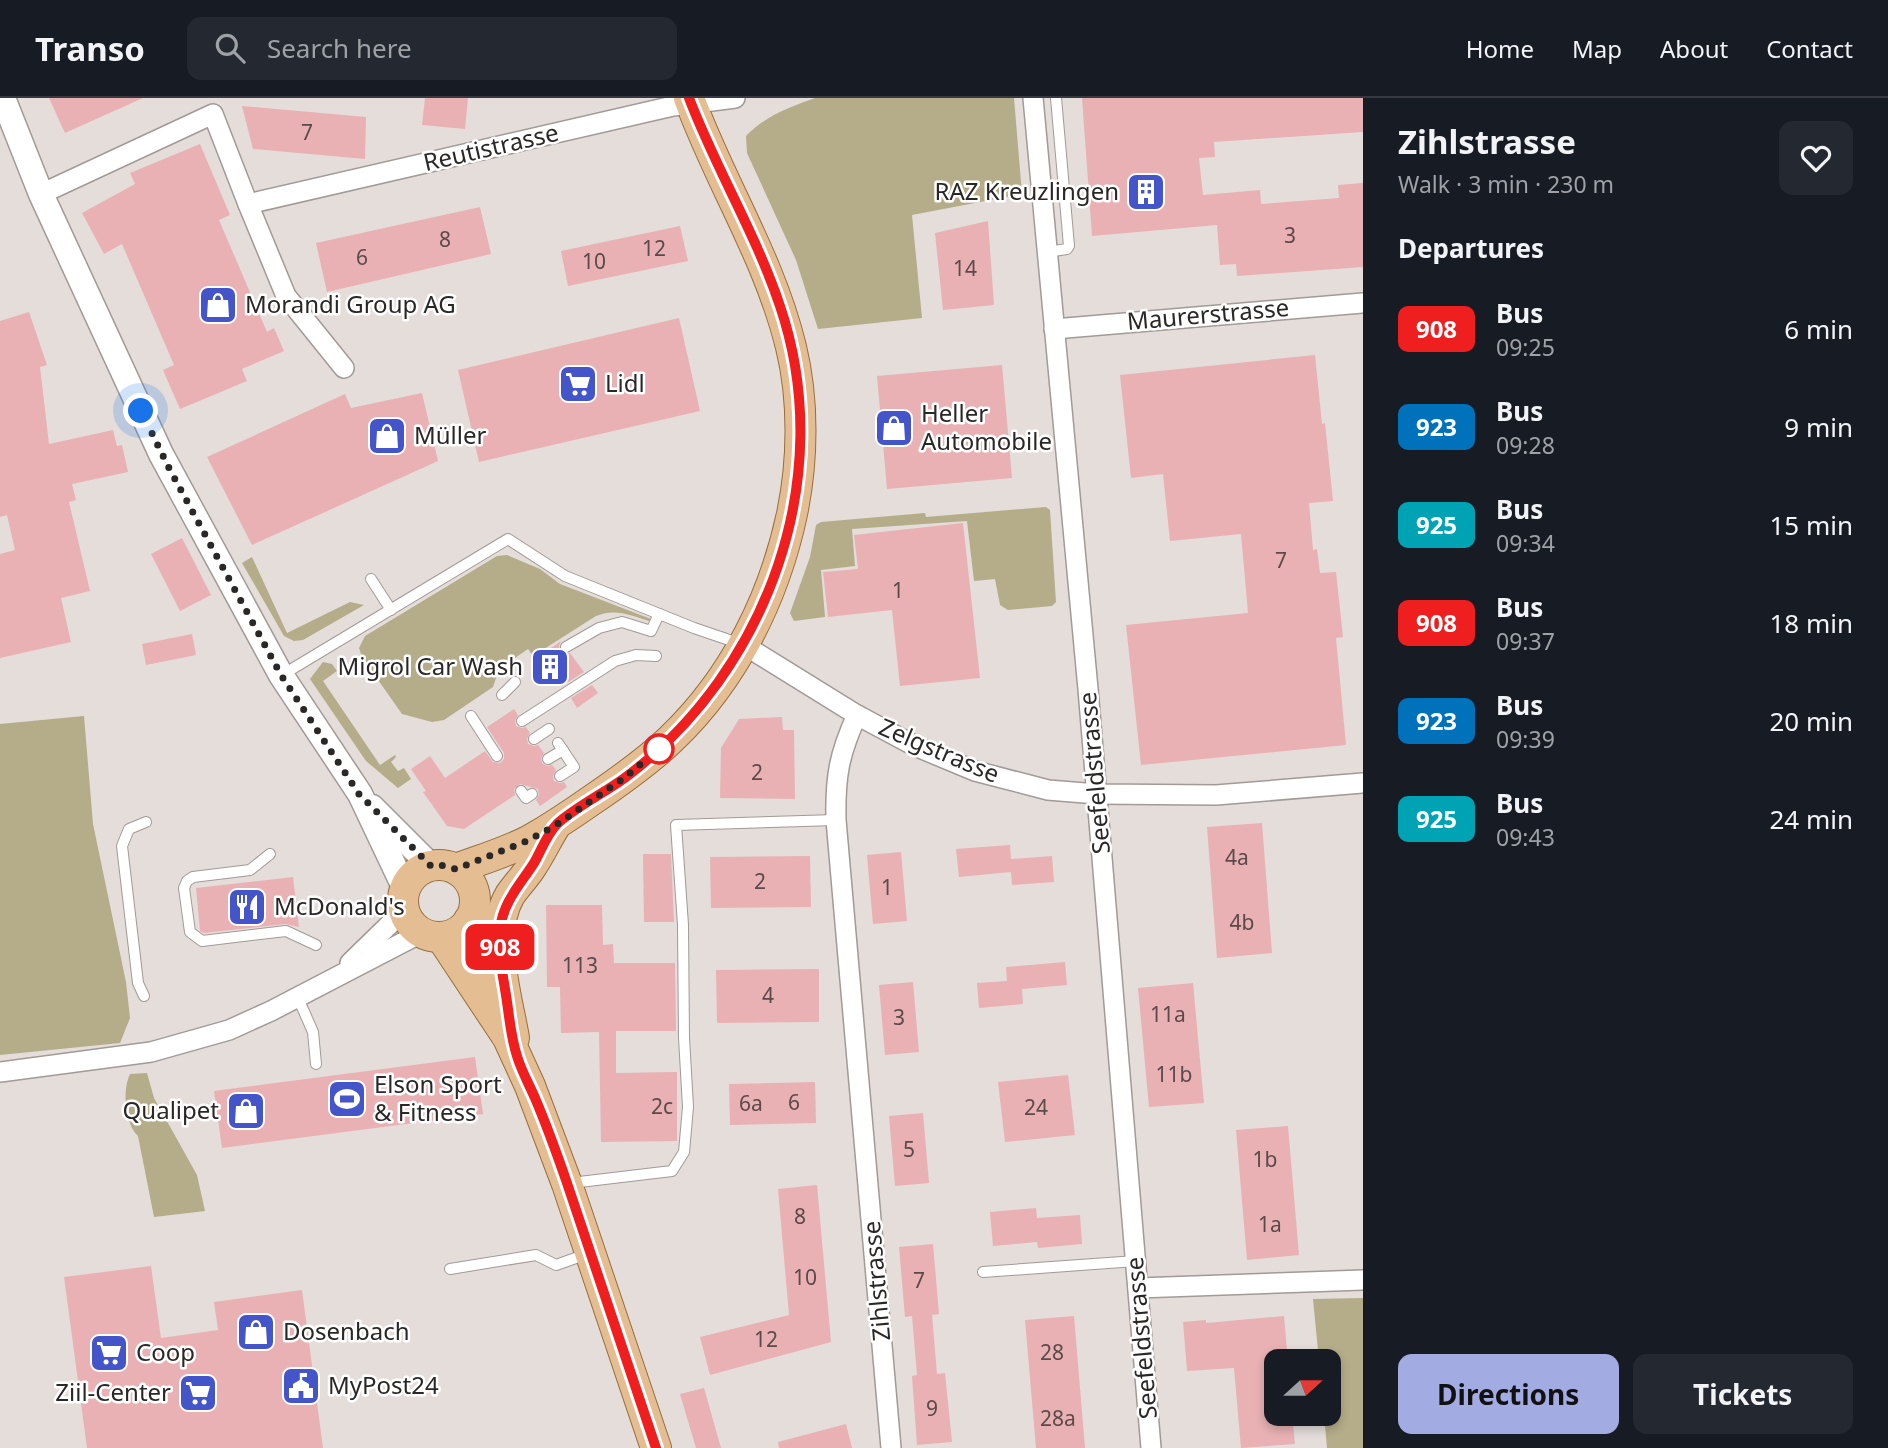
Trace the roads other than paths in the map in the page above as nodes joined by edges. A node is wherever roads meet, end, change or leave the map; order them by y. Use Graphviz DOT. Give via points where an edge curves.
graph roads {
  1 [pos="3,98"];
  2 [pos="735,98"];
  3 [pos="1032,98"];
  4 [pos="1056,98"];
  5 [pos="690,101"];
  6 [pos="210,106"];
  7 [pos="41,194"];
  8 [pos="248,204"];
  9 [pos="1047,252"];
  10 [pos="1363,303"];
  11 [pos="1054,329"];
  12 [pos="344,368"];
  13 [pos="371,579"];
  14 [pos="391,610"];
  15 [pos="659,614"];
  16 [pos="744,645"];
  17 [pos="566,647"];
  18 [pos="656,656"];
  19 [pos="281,675"];
  20 [pos="515,682"];
  21 [pos="502,695"];
  22 [pos="857,715"];
  23 [pos="471,716"];
  24 [pos="522,721"];
  25 [pos="549,729"];
  26 [pos="534,739"];
  27 [pos="497,756"];
  28 [pos="548,760"];
  29 [pos="560,776"];
  30 [pos="1363,783"];
  31 [pos="521,791"];
  32 [pos="359,794"];
  33 [pos="532,794"];
  34 [pos="1097,794"];
  35 [pos="836,820"];
  36 [pos="146,822"];
  37 [pos="556,825"];
  38 [pos="527,841"];
  39 [pos="270,854"];
  40 [pos="444,867"];
  41 [pos="404,898"];
  42 [pos="472,910"];
  43 [pos="431,935"];
  44 [pos="316,945"];
  45 [pos="337,976"];
  46 [pos="144,996"];
  47 [pos="298,998"];
  48 [pos="512,1047"];
  49 [pos="316,1064"];
  50 [pos="0,1072"];
  51 [pos="567,1184"];
  52 [pos="590,1253"];
  53 [pos="1136,1261"];
  54 [pos="450,1269"];
  55 [pos="983,1272"];
  56 [pos="1363,1280"];
  57 [pos="1138,1288"];
  58 [pos="656,1448"];
  59 [pos="891,1448"];
  60 [pos="1151,1448"];
  1 -- 7 [label="street"];
  2 -- 5 [label="street, Reutistrasse"];
  3 -- 9 [label="street, Seefeldstrasse"];
  4 -- 9 [label="lane" via="1069,246"];
  5 -- 8 [label="street, Reutistrasse"];
  5 -- 16 [label="main road" via="765,264 795,362 800,434 794,506 784,552"];
  6 -- 7 [label="street"];
  6 -- 8 [label="street"];
  7 -- 19 [label="street" via="161,454"];
  8 -- 12 [label="street" via="286,296"];
  9 -- 11 [label="street, Seefeldstrasse"];
  10 -- 11 [label="street, Maurerstrasse"];
  11 -- 34 [label="street, Seefeldstrasse"];
  13 -- 14 [label="lane"];
  14 -- 15 [label="lane" via="508,539 565,576"];
  14 -- 19 [label="lane"];
  15 -- 16 [label="lane"];
  15 -- 17 [label="lane" via="651,631 622,622"];
  16 -- 22 [label="street, Zelgstrasse"];
  16 -- 37 [label="main road" via="672,738"];
  18 -- 24 [label="lane" via="615,661"];
  19 -- 32 [label="street"];
  20 -- 21 [label="lane"];
  22 -- 34 [label="street, Zelgstrasse" via="975,771 1048,790"];
  22 -- 35 [label="street, Zihlstrasse" via="838,764"];
  23 -- 27 [label="lane" via="492,741"];
  25 -- 26 [label="lane"];
  28 -- 29 [label="lane" via="560,746 574,767"];
  30 -- 34 [label="street, Zelgstrasse" via="1216,795"];
  31 -- 33 [label="lane" via="526,799"];
  32 -- 40 [label="street"];
  32 -- 41 [label="street"];
  34 -- 53 [label="street, Seefeldstrasse"];
  35 -- 51 [label="lane" via="676,825 688,1107 684,1152 673,1171"];
  35 -- 59 [label="street, Zihlstrasse"];
  36 -- 46 [label="lane" via="129,829 121,846 138,983"];
  37 -- 38 [label="main road"];
  37 -- 48 [label="main road" via="502,915 499,933"];
  38 -- 40 [label="main road"];
  38 -- 42 [label="main road"];
  39 -- 44 [label="lane" via="250,870 187,881 190,932 202,941 286,931"];
  40 -- 41 [label="main road" via="420,870 411,878"];
  40 -- 42 [label="main road" via="466,877 472,888"];
  41 -- 43 [label="main road" via="406,917"];
  41 -- 45 [label="street" via="374,940"];
  42 -- 43 [label="main road" via="461,929"];
  42 -- 48 [label="main road" via="478,958"];
  43 -- 45 [label="street"];
  43 -- 48 [label="main road"];
  45 -- 47 [label="street"];
  47 -- 49 [label="lane" via="313,1032"];
  47 -- 50 [label="street" via="229,1030 151,1052"];
  48 -- 51 [label="main road"];
  51 -- 52 [label="main road"];
  52 -- 54 [label="lane" via="556,1265 536,1255"];
  52 -- 58 [label="main road"];
  53 -- 55 [label="lane"];
  53 -- 57 [label="street, Seefeldstrasse"];
  56 -- 57 [label="street"];
  57 -- 60 [label="street, Seefeldstrasse"];
}
